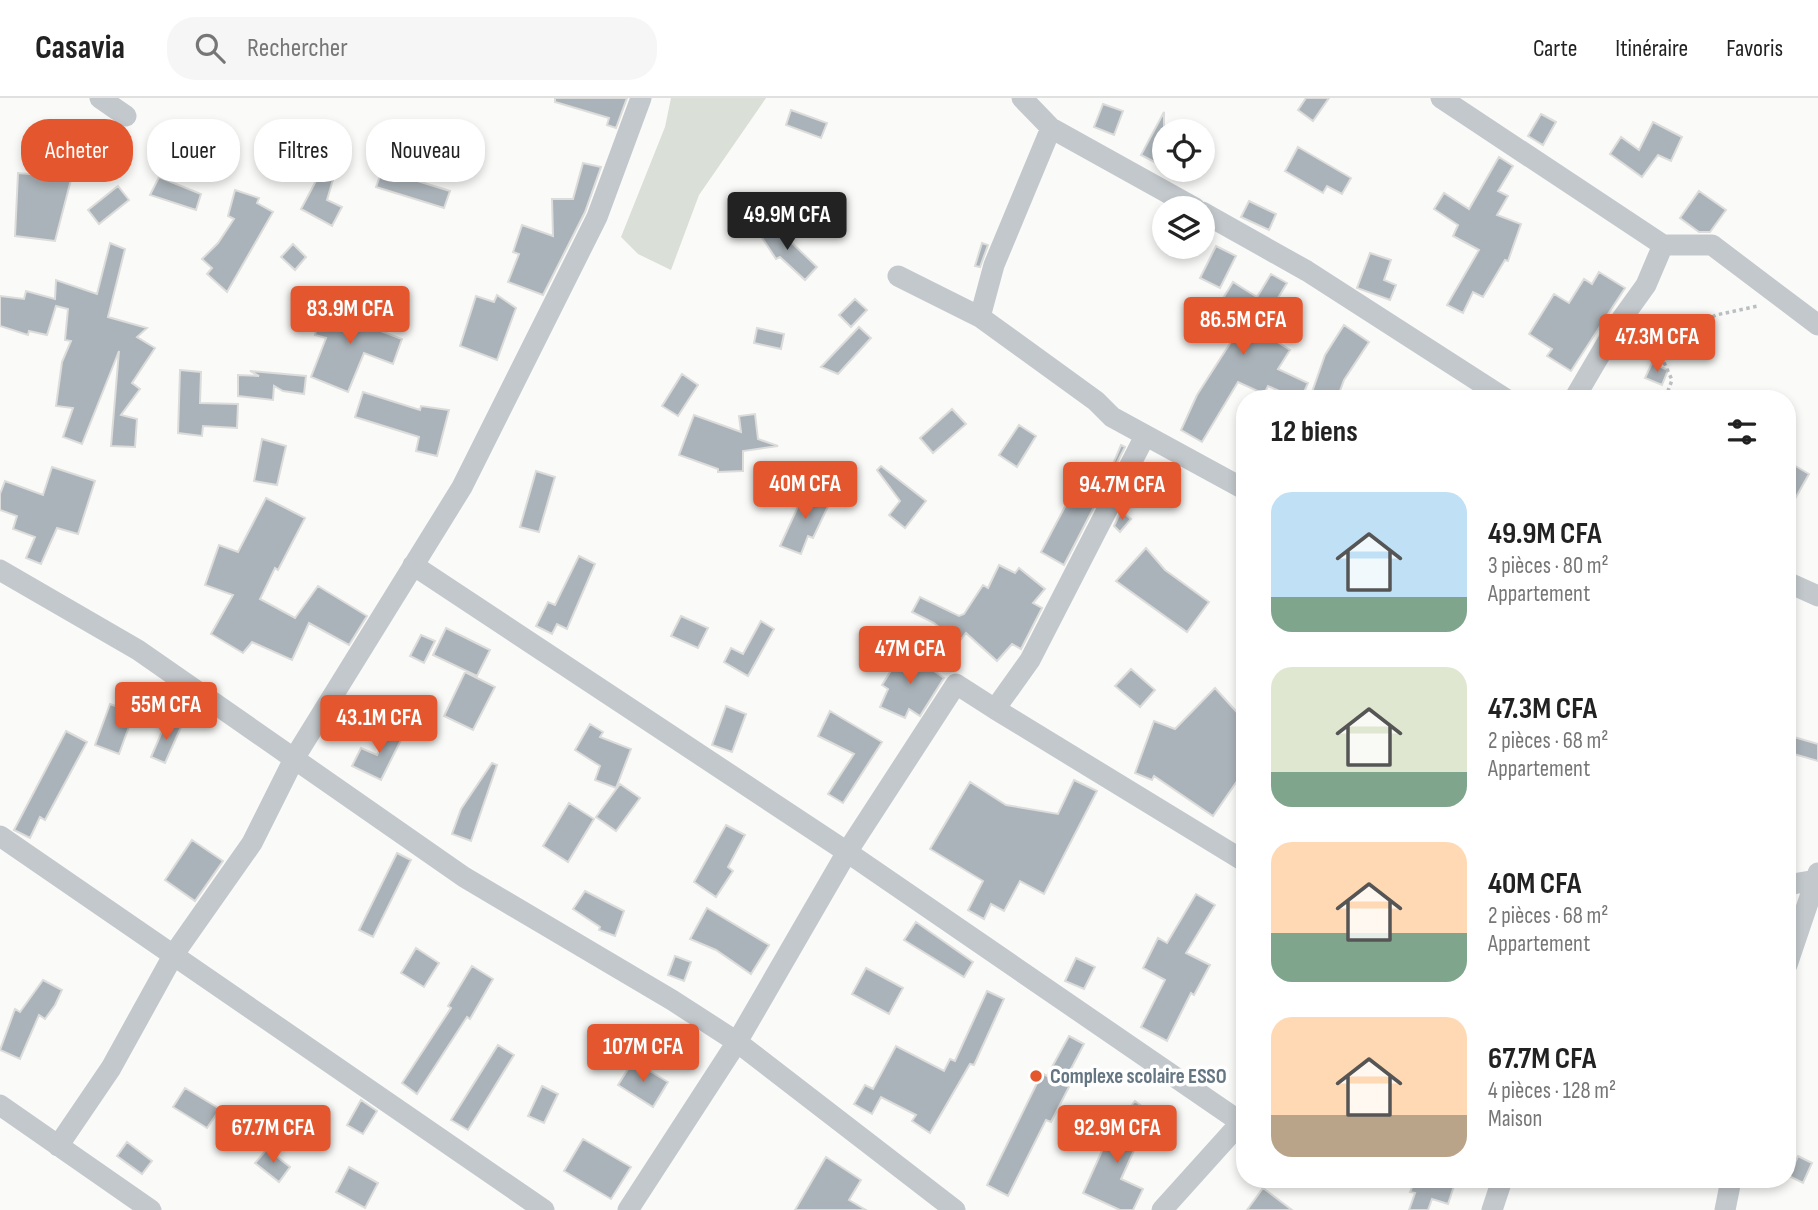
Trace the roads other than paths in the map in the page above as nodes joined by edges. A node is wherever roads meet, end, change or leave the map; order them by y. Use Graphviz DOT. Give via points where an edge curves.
graph roads {
  1 [pos="100,98"];
  2 [pos="641,98"];
  3 [pos="1022,98"];
  4 [pos="1441,98"];
  5 [pos="126,116"];
  6 [pos="1051,128"];
  7 [pos="1173,196"];
  8 [pos="1215,219"];
  9 [pos="1662,244"];
  10 [pos="898,276"];
  11 [pos="980,317"];
  12 [pos="1818,325"];
  13 [pos="1492,390"];
  14 [pos="1579,390"];
  15 [pos="1145,436"];
  16 [pos="1236,485"];
  17 [pos="414,565"];
  18 [pos="0,570"];
  19 [pos="1796,586"];
  20 [pos="1818,596"];
  21 [pos="995,709"];
  22 [pos="295,757"];
  23 [pos="0,836"];
  24 [pos="847,852"];
  25 [pos="1236,856"];
  26 [pos="1817,877"];
  27 [pos="1796,883"];
  28 [pos="1796,939"];
  29 [pos="174,954"];
  30 [pos="737,1042"];
  31 [pos="0,1105"];
  32 [pos="1236,1116"];
  33 [pos="1236,1129"];
  34 [pos="58,1146"];
  35 [pos="1499,1188"];
  36 [pos="1729,1188"];
  37 [pos="121,1200"];
  38 [pos="151,1210"];
  39 [pos="544,1210"];
  40 [pos="628,1210"];
  41 [pos="955,1210"];
  42 [pos="1163,1210"];
  43 [pos="1492,1210"];
  44 [pos="1725,1210"];
  1 -- 5 [label="street"];
  2 -- 17 [label="street" via="597,217 462,487"];
  3 -- 6 [label="street"];
  4 -- 9 [label="street"];
  6 -- 7 [label="street"];
  6 -- 11 [label="street" via="994,265"];
  8 -- 13 [label="street" via="1307,271"];
  9 -- 12 [label="street" via="1712,245"];
  9 -- 14 [label="street" via="1646,285"];
  10 -- 11 [label="street"];
  11 -- 15 [label="street" via="1112,417"];
  15 -- 16 [label="street"];
  15 -- 21 [label="street" via="1030,660"];
  17 -- 22 [label="street"];
  17 -- 24 [label="street"];
  18 -- 22 [label="street" via="138,650"];
  19 -- 20 [label="street"];
  21 -- 24 [label="street" via="956,684"];
  21 -- 25 [label="street"];
  22 -- 29 [label="street" via="252,844"];
  22 -- 30 [label="street" via="464,877"];
  23 -- 29 [label="street"];
  24 -- 30 [label="street"];
  24 -- 32 [label="street"];
  26 -- 27 [label="street"];
  26 -- 28 [label="street"];
  29 -- 34 [label="street" via="111,1068"];
  29 -- 39 [label="street"];
  30 -- 40 [label="street"];
  30 -- 41 [label="street"];
  31 -- 34 [label="street"];
  33 -- 42 [label="street"];
  34 -- 37 [label="street"];
  35 -- 43 [label="street"];
  36 -- 44 [label="street"];
  37 -- 38 [label="street"];
}
